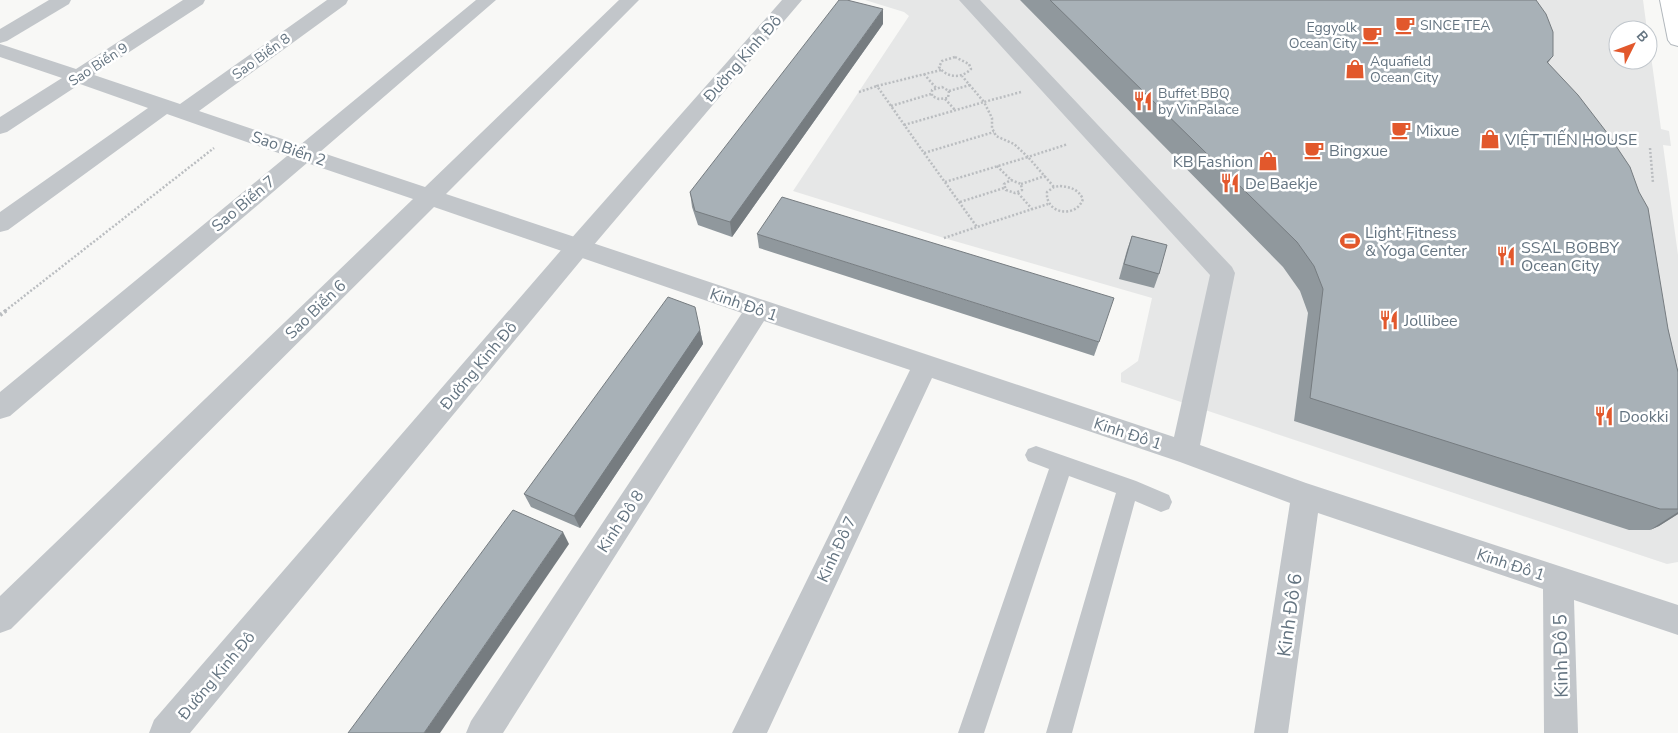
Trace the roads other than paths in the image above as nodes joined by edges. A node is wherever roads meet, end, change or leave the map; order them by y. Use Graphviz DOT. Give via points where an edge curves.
graph roads {
  1 [pos="62,0"];
  2 [pos="196,0"];
  3 [pos="338,0"];
  4 [pos="487,0"];
  5 [pos="630,0"];
  6 [pos="792,0"];
  7 [pos="968,0"];
  8 [pos="1670,0"];
  9 [pos="0,37"];
  10 [pos="1678,40"];
  11 [pos="0,50"];
  12 [pos="78,77"];
  13 [pos="174,109"];
  14 [pos="0,128"];
  15 [pos="304,152"];
  16 [pos="430,196"];
  17 [pos="0,224"];
  18 [pos="578,247"];
  19 [pos="758,309"];
  20 [pos="925,366"];
  21 [pos="0,408"];
  22 [pos="1185,452"];
  23 [pos="1036,455"];
  24 [pos="1062,464"];
  25 [pos="1128,488"];
  26 [pos="1306,496"];
  27 [pos="1161,502"];
  28 [pos="1558,580"];
  29 [pos="0,618"];
  30 [pos="1678,620"];
  31 [pos="167,733"];
  32 [pos="483,733"];
  33 [pos="749,733"];
  34 [pos="971,733"];
  35 [pos="1059,733"];
  36 [pos="1271,733"];
  37 [pos="1562,733"];
  1 -- 9 [label="street"];
  2 -- 12 [label="street, Sao Biển 9"];
  3 -- 13 [label="street, Sao Biển 8"];
  4 -- 15 [label="street, Sao Biển 7"];
  5 -- 16 [label="street, Sao Biển 6"];
  6 -- 18 [label="street, Đường Kinh Đô"];
  7 -- 22 [label="street" via="1223,272"];
  8 -- 10 [label="main road"];
  11 -- 12 [label="street, Sao Biển 2"];
  12 -- 13 [label="street, Sao Biển 2"];
  12 -- 14 [label="street, Sao Biển 9"];
  13 -- 15 [label="street, Sao Biển 2"];
  13 -- 17 [label="street, Sao Biển 8"];
  15 -- 16 [label="street, Sao Biển 2"];
  15 -- 21 [label="street, Sao Biển 7"];
  16 -- 18 [label="street, Sao Biển 2"];
  16 -- 29 [label="street, Sao Biển 6"];
  18 -- 19 [label="street, Kinh Đô 1"];
  18 -- 31 [label="street, Đường Kinh Đô"];
  19 -- 20 [label="street, Kinh Đô 1"];
  19 -- 32 [label="street, Kinh Đô 8"];
  20 -- 22 [label="street, Kinh Đô 1"];
  20 -- 33 [label="street, Kinh Đô 7"];
  22 -- 26 [label="street, Kinh Đô 1"];
  23 -- 24 [label="street"];
  24 -- 25 [label="street"];
  24 -- 34 [label="street"];
  25 -- 27 [label="street"];
  25 -- 35 [label="street"];
  26 -- 28 [label="street, Kinh Đô 1"];
  26 -- 36 [label="street, Kinh Đô 6"];
  28 -- 30 [label="street, Kinh Đô 1"];
  28 -- 37 [label="street, Kinh Đô 5"];
}
